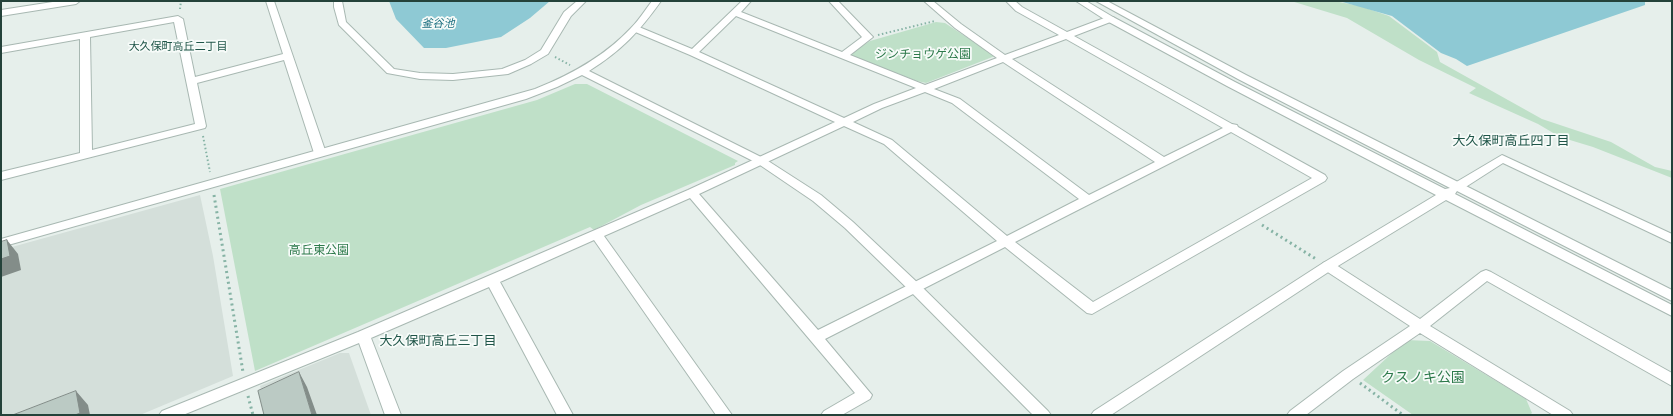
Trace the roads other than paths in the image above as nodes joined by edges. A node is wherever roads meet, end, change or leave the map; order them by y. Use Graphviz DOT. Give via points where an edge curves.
graph roads {
  1 [pos="76,1"];
  2 [pos="270,1"];
  3 [pos="338,1"];
  4 [pos="582,1"];
  5 [pos="658,1"];
  6 [pos="747,1"];
  7 [pos="833,1"];
  8 [pos="928,1"];
  9 [pos="1010,1"];
  10 [pos="1080,1"];
  11 [pos="1100,1"];
  12 [pos="1,13"];
  13 [pos="736,13"];
  14 [pos="1110,19"];
  15 [pos="636,29"];
  16 [pos="85,35"];
  17 [pos="1068,35"];
  18 [pos="1,50"];
  19 [pos="693,53"];
  20 [pos="288,56"];
  21 [pos="843,56"];
  22 [pos="1005,59"];
  23 [pos="583,72"];
  24 [pos="191,81"];
  25 [pos="924,89"];
  26 [pos="844,121"];
  27 [pos="1233,127"];
  28 [pos="320,153"];
  29 [pos="86,155"];
  30 [pos="761,161"];
  31 [pos="1163,162"];
  32 [pos="1,176"];
  33 [pos="1457,187"];
  34 [pos="692,193"];
  35 [pos="1445,194"];
  36 [pos="1088,200"];
  37 [pos="596,234"];
  38 [pos="1672,239"];
  39 [pos="1006,242"];
  40 [pos="1,243"];
  41 [pos="1328,266"];
  42 [pos="492,280"];
  43 [pos="915,288"];
  44 [pos="1672,296"];
  45 [pos="1672,311"];
  46 [pos="1420,326"];
  47 [pos="363,336"];
  48 [pos="816,337"];
  49 [pos="1672,380"];
  50 [pos="1554,412"];
  51 [pos="167,415"];
  52 [pos="394,415"];
  53 [pos="565,415"];
  54 [pos="724,415"];
  55 [pos="829,415"];
  56 [pos="1043,415"];
  57 [pos="1099,415"];
  58 [pos="1295,415"];
  1 -- 12 [label="street"];
  2 -- 20 [label="street"];
  3 -- 4 [label="street" via="342,23 391,71 420,76 453,77 504,72 545,52 568,14"];
  5 -- 15 [label="street"];
  6 -- 13 [label="street"];
  7 -- 21 [label="street" via="868,37"];
  8 -- 22 [label="street"];
  9 -- 17 [label="street" via="1019,9"];
  10 -- 14 [label="street"];
  11 -- 33 [label="street"];
  13 -- 19 [label="street"];
  13 -- 21 [label="street"];
  14 -- 17 [label="street"];
  14 -- 35 [label="street"];
  15 -- 19 [label="street"];
  15 -- 23 [label="street" via="599,62"];
  16 -- 18 [label="street"];
  16 -- 24 [label="street" via="178,19"];
  16 -- 29 [label="street"];
  17 -- 22 [label="street"];
  17 -- 27 [label="street"];
  19 -- 26 [label="street"];
  20 -- 24 [label="street"];
  20 -- 28 [label="street"];
  21 -- 25 [label="street"];
  22 -- 25 [label="street"];
  22 -- 31 [label="street"];
  23 -- 28 [label="street" via="522,97"];
  23 -- 30 [label="street"];
  24 -- 29 [label="street" via="201,126"];
  25 -- 26 [label="street"];
  25 -- 36 [label="street" via="956,101"];
  26 -- 30 [label="street"];
  26 -- 39 [label="street" via="888,142"];
  27 -- 31 [label="street"];
  27 -- 39 [label="street" via="1321,178 1092,309"];
  28 -- 40 [label="street"];
  29 -- 32 [label="street"];
  30 -- 34 [label="street"];
  30 -- 43 [label="street" via="817,198"];
  31 -- 36 [label="street"];
  33 -- 35 [label="street"];
  33 -- 38 [label="street" via="1502,158"];
  33 -- 44 [label="street"];
  34 -- 37 [label="street"];
  34 -- 48 [label="street"];
  35 -- 41 [label="street"];
  35 -- 45 [label="street"];
  36 -- 39 [label="street"];
  37 -- 42 [label="street"];
  37 -- 54 [label="street"];
  39 -- 43 [label="street"];
  41 -- 46 [label="street"];
  41 -- 57 [label="street"];
  42 -- 47 [label="street"];
  42 -- 53 [label="street"];
  43 -- 48 [label="street"];
  43 -- 56 [label="street"];
  46 -- 49 [label="street" via="1486,275"];
  46 -- 50 [label="street"];
  46 -- 58 [label="street"];
  47 -- 51 [label="street"];
  47 -- 52 [label="street"];
  48 -- 55 [label="street" via="865,395"];
}
